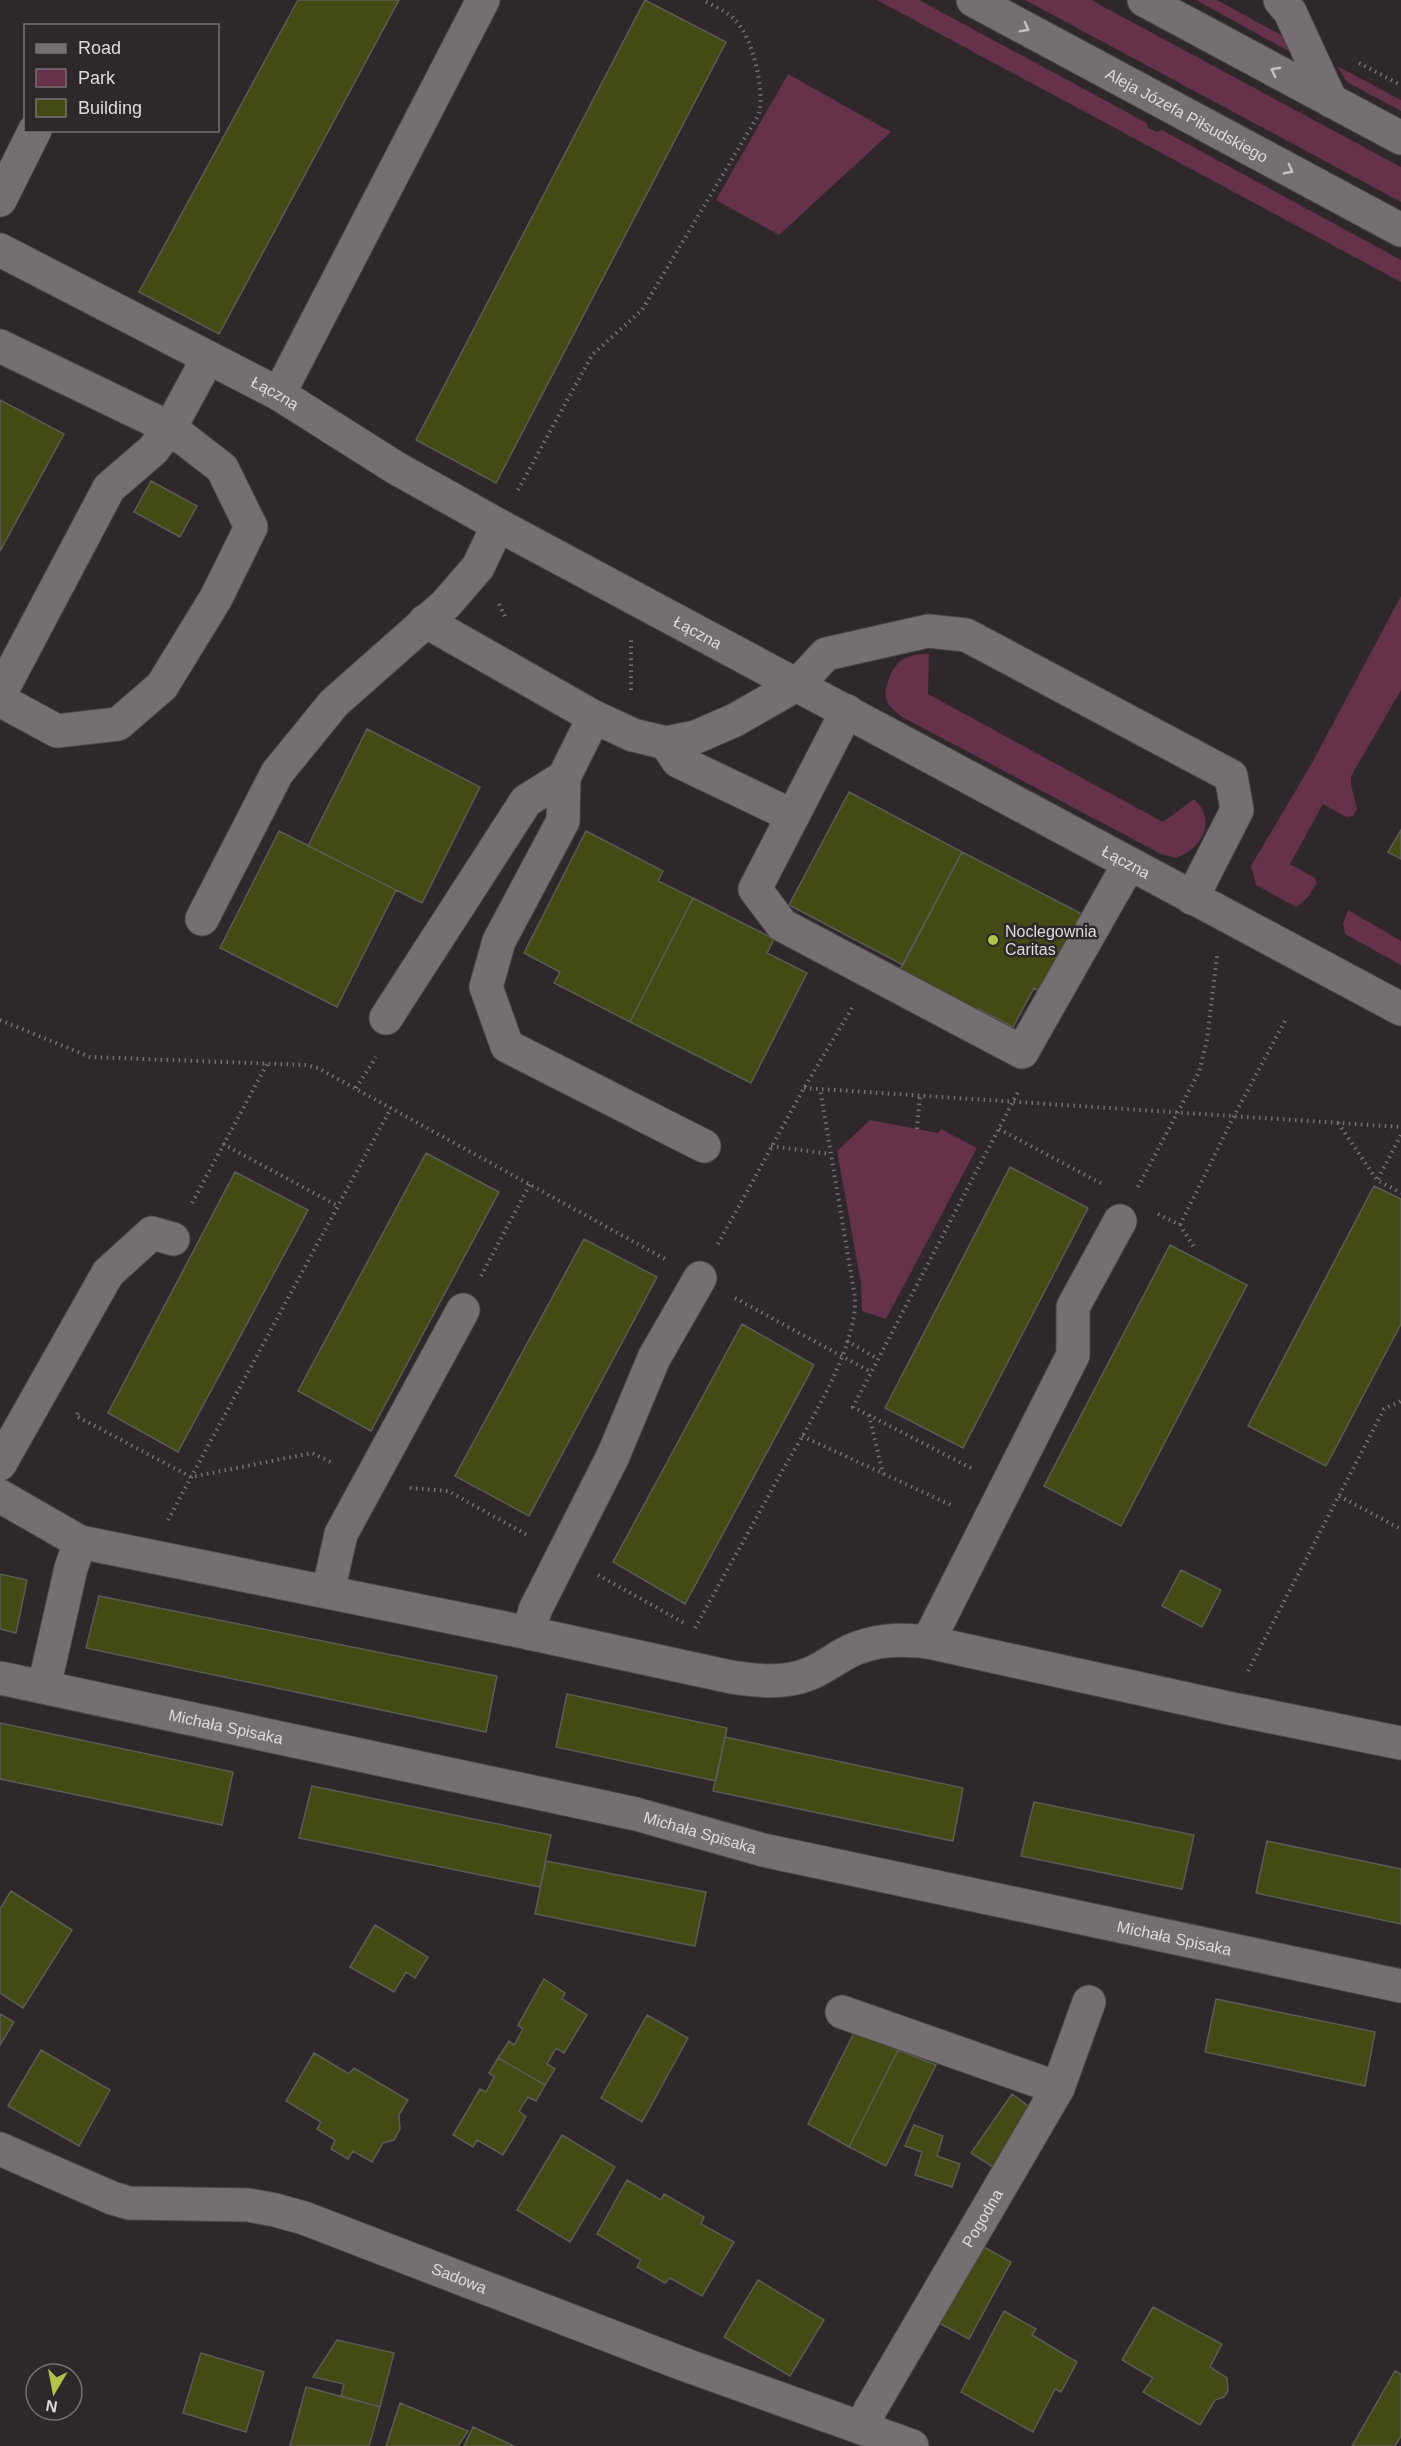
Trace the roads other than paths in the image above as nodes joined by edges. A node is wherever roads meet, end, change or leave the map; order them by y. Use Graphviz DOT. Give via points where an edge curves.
graph roads {
  1 [pos="483,0"];
  2 [pos="973,0"];
  3 [pos="1144,0"];
  4 [pos="1280,0"];
  5 [pos="1331,101"];
  6 [pos="34,132"];
  7 [pos="1401,138"];
  8 [pos="0,200"];
  9 [pos="1401,230"];
  10 [pos="0,250"];
  11 [pos="0,346"];
  12 [pos="208,358"];
  13 [pos="279,394"];
  14 [pos="170,428"];
  15 [pos="498,525"];
  16 [pos="425,621"];
  17 [pos="798,684"];
  18 [pos="0,694"];
  19 [pos="0,700"];
  20 [pos="847,711"];
  21 [pos="608,724"];
  22 [pos="666,743"];
  23 [pos="564,777"];
  24 [pos="793,816"];
  25 [pos="1129,864"];
  26 [pos="1192,898"];
  27 [pos="202,919"];
  28 [pos="1401,1009"];
  29 [pos="386,1018"];
  30 [pos="704,1146"];
  31 [pos="1120,1221"];
  32 [pos="173,1239"];
  33 [pos="700,1278"];
  34 [pos="463,1310"];
  35 [pos="0,1464"];
  36 [pos="0,1496"];
  37 [pos="80,1542"];
  38 [pos="328,1592"];
  39 [pos="529,1633"];
  40 [pos="928,1642"];
  41 [pos="0,1678"];
  42 [pos="44,1687"];
  43 [pos="1401,1743"];
  44 [pos="1401,1986"];
  45 [pos="1089,2002"];
  46 [pos="842,2012"];
  47 [pos="1058,2088"];
  48 [pos="0,2149"];
  49 [pos="862,2428"];
  50 [pos="912,2446"];
  1 -- 13 [label="street"];
  2 -- 9 [label="street, Aleja Józefa Piłsudskiego, one-way"];
  5 -- 3 [label="street, one-way"];
  4 -- 5 [label="street" via="1290,12"];
  5 -- 7 [label="street"];
  6 -- 8 [label="street"];
  10 -- 12 [label="street, Łączna"];
  11 -- 14 [label="street"];
  12 -- 13 [label="street, Łączna"];
  12 -- 14 [label="street"];
  13 -- 15 [label="street, Łączna" via="396,468"];
  14 -- 18 [label="street" via="153,450 109,488"];
  14 -- 19 [label="street" via="222,468 251,527 216,598 162,686 118,724 57,731"];
  15 -- 16 [label="street" via="478,567 446,604"];
  15 -- 17 [label="street, Łączna"];
  16 -- 21 [label="street"];
  16 -- 27 [label="street" via="334,703 277,773"];
  17 -- 20 [label="street, Łączna"];
  17 -- 22 [label="street" via="735,720 696,737"];
  17 -- 26 [label="street" via="826,654 928,631 966,635 1221,770 1231,776 1237,810"];
  20 -- 24 [label="street"];
  20 -- 25 [label="street, Łączna"];
  21 -- 22 [label="street"];
  21 -- 23 [label="street"];
  22 -- 24 [label="street" via="678,761"];
  23 -- 29 [label="street" via="526,801"];
  23 -- 30 [label="street" via="563,821 499,941 486,987 507,1046"];
  24 -- 25 [label="street" via="755,889 782,925 1022,1052"];
  25 -- 26 [label="street, Łączna"];
  26 -- 28 [label="street, Łączna"];
  31 -- 40 [label="street" via="1073,1307 1073,1355"];
  32 -- 35 [label="street" via="152,1233 108,1273"];
  33 -- 39 [label="street" via="654,1358 613,1456 535,1610"];
  34 -- 38 [label="street" via="341,1534"];
  36 -- 37 [label="street"];
  37 -- 38 [label="street"];
  37 -- 42 [label="street" via="70,1568"];
  38 -- 39 [label="street"];
  39 -- 40 [label="street" via="758,1681 808,1675 872,1642"];
  40 -- 43 [label="street"];
  41 -- 42 [label="street, Michała Spisaka"];
  42 -- 44 [label="street, Michała Spisaka" via="636,1814 763,1850"];
  45 -- 47 [label="street, Pogodna"];
  46 -- 47 [label="street"];
  47 -- 49 [label="street, Pogodna"];
  48 -- 49 [label="street, Sadowa" via="129,2203 248,2205 304,2218 683,2364"];
  49 -- 50 [label="street, Sadowa"];
}
